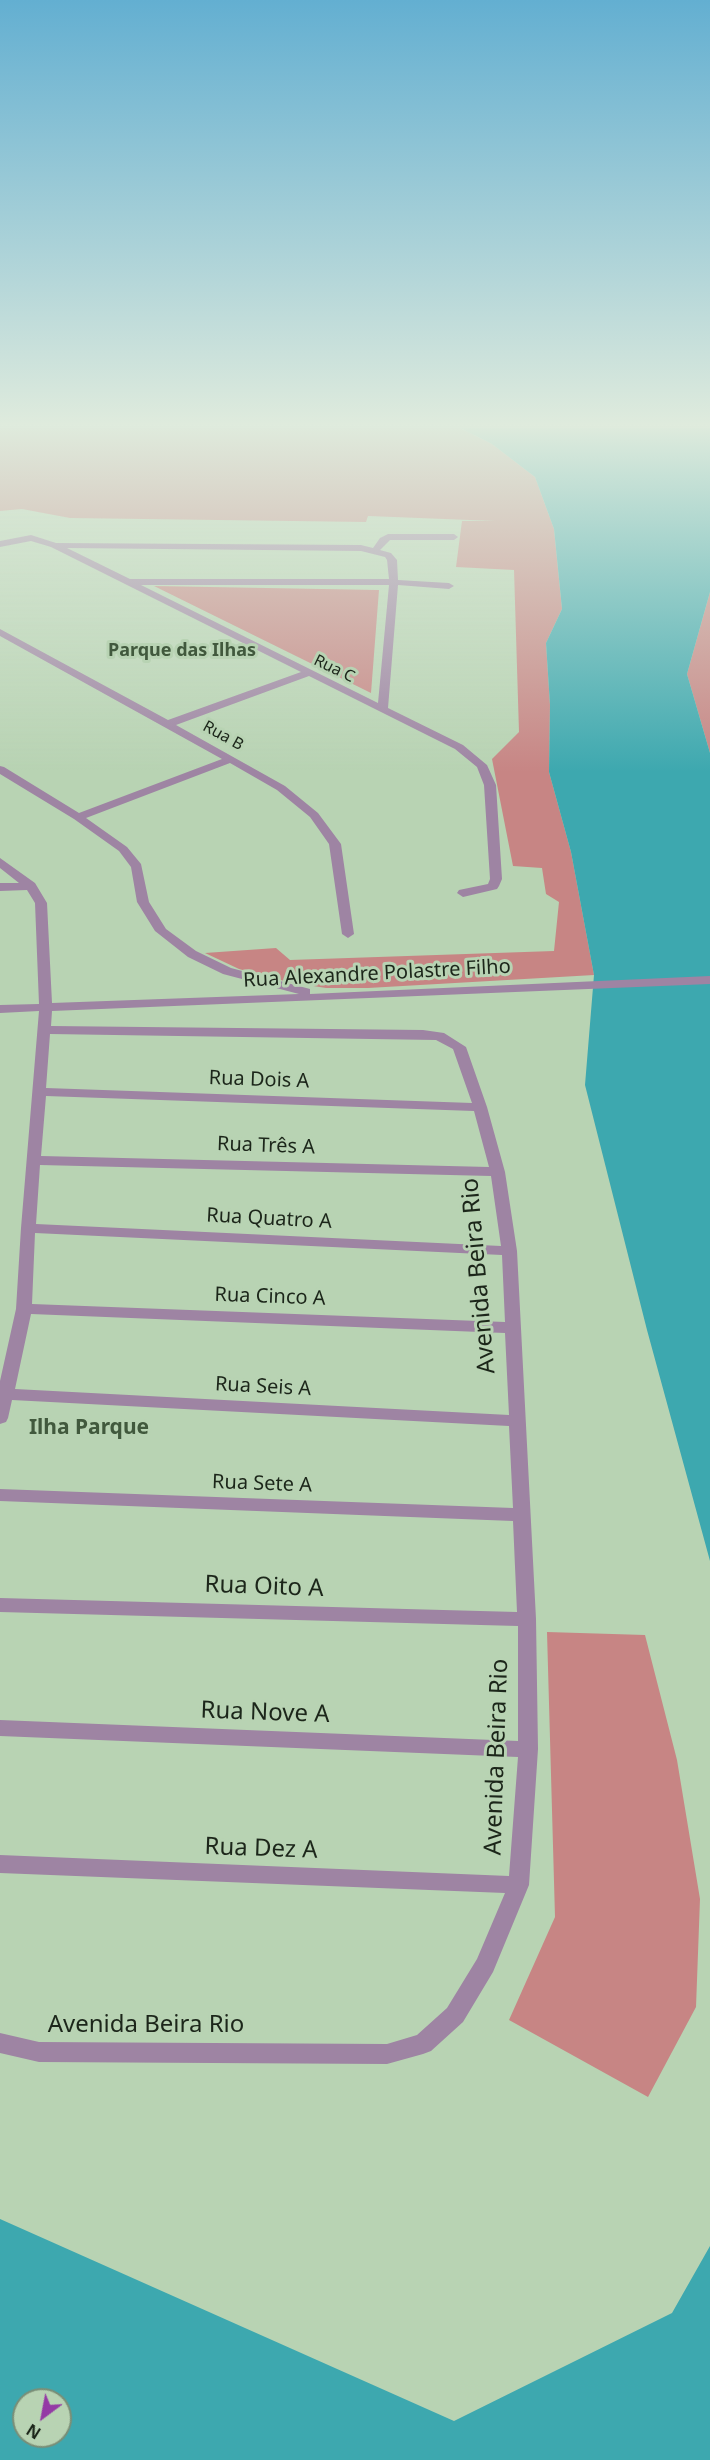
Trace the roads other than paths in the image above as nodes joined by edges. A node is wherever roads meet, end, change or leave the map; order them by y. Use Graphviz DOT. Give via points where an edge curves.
graph roads {
  1 [pos="47,543"];
  2 [pos="381,543"];
  3 [pos="54,545"];
  4 [pos="376,550"];
  5 [pos="128,582"];
  6 [pos="394,582"];
  7 [pos="449,586"];
  8 [pos="0,632"];
  9 [pos="307,673"];
  10 [pos="383,710"];
  11 [pos="168,724"];
  12 [pos="231,759"];
  13 [pos="0,769"];
  14 [pos="78,817"];
  15 [pos="0,862"];
  16 [pos="31,886"];
  17 [pos="0,887"];
  18 [pos="463,893"];
  19 [pos="348,934"];
  20 [pos="710,980"];
  21 [pos="332,997"];
  22 [pos="46,1007"];
  23 [pos="0,1009"];
  24 [pos="43,1030"];
  25 [pos="38,1092"];
  26 [pos="480,1107"];
  27 [pos="33,1160"];
  28 [pos="498,1172"];
  29 [pos="28,1228"];
  30 [pos="509,1251"];
  31 [pos="24,1309"];
  32 [pos="514,1328"];
  33 [pos="2,1394"];
  34 [pos="0,1418"];
  35 [pos="518,1421"];
  36 [pos="0,1496"];
  37 [pos="523,1515"];
  38 [pos="0,1605"];
  39 [pos="527,1619"];
  40 [pos="0,1728"];
  41 [pos="528,1749"];
  42 [pos="0,1864"];
  43 [pos="519,1885"];
  44 [pos="0,2043"];
  1 -- 3 [label="street, Rua C"];
  2 -- 4 [label="street"];
  3 -- 4 [label="street"];
  3 -- 5 [label="street, Rua C"];
  4 -- 6 [label="street" via="392,560"];
  5 -- 6 [label="street"];
  5 -- 9 [label="street, Rua C"];
  6 -- 7 [label="street"];
  6 -- 10 [label="street"];
  8 -- 11 [label="street, Rua B"];
  9 -- 10 [label="street, Rua C"];
  9 -- 11 [label="street"];
  10 -- 18 [label="street, Rua C" via="459,747 482,765 490,785 496,883 488,889"];
  11 -- 12 [label="street, Rua B"];
  12 -- 14 [label="street"];
  12 -- 19 [label="street, Rua B" via="281,788 314,815 335,844"];
  13 -- 14 [label="street"];
  14 -- 21 [label="street" via="123,849 137,867 142,903 161,932 192,954 227,971"];
  15 -- 16 [label="street"];
  16 -- 17 [label="street"];
  16 -- 22 [label="street" via="41,903"];
  20 -- 21 [label="street, Rua Alexandre Polastre Filho"];
  21 -- 22 [label="street, Rua Alexandre Polastre Filho"];
  22 -- 23 [label="street, Rua Alexandre Polastre Filho"];
  22 -- 24 [label="street"];
  24 -- 25 [label="street"];
  24 -- 26 [label="street, Avenida Beira Rio" via="439,1036 459,1047"];
  25 -- 26 [label="street, Rua Dois A"];
  25 -- 27 [label="street"];
  26 -- 28 [label="street, Avenida Beira Rio"];
  27 -- 28 [label="street, Rua Três A"];
  27 -- 29 [label="street"];
  28 -- 30 [label="street, Avenida Beira Rio"];
  29 -- 30 [label="street, Rua Quatro A"];
  29 -- 31 [label="street"];
  30 -- 32 [label="street, Avenida Beira Rio"];
  31 -- 32 [label="street, Rua Cinco A"];
  31 -- 33 [label="street"];
  32 -- 35 [label="street, Avenida Beira Rio"];
  33 -- 34 [label="street"];
  33 -- 35 [label="street, Rua Seis A"];
  35 -- 37 [label="street, Avenida Beira Rio"];
  36 -- 37 [label="street, Rua Sete A"];
  37 -- 39 [label="street, Avenida Beira Rio"];
  38 -- 39 [label="street, Rua Oito A"];
  39 -- 41 [label="street, Avenida Beira Rio"];
  40 -- 41 [label="street, Rua Nove A"];
  41 -- 43 [label="street, Avenida Beira Rio"];
  42 -- 43 [label="street, Rua Dez A"];
  43 -- 44 [label="street, Avenida Beira Rio" via="485,1965 455,2015 423,2044 387,2054 39,2052"];
}
